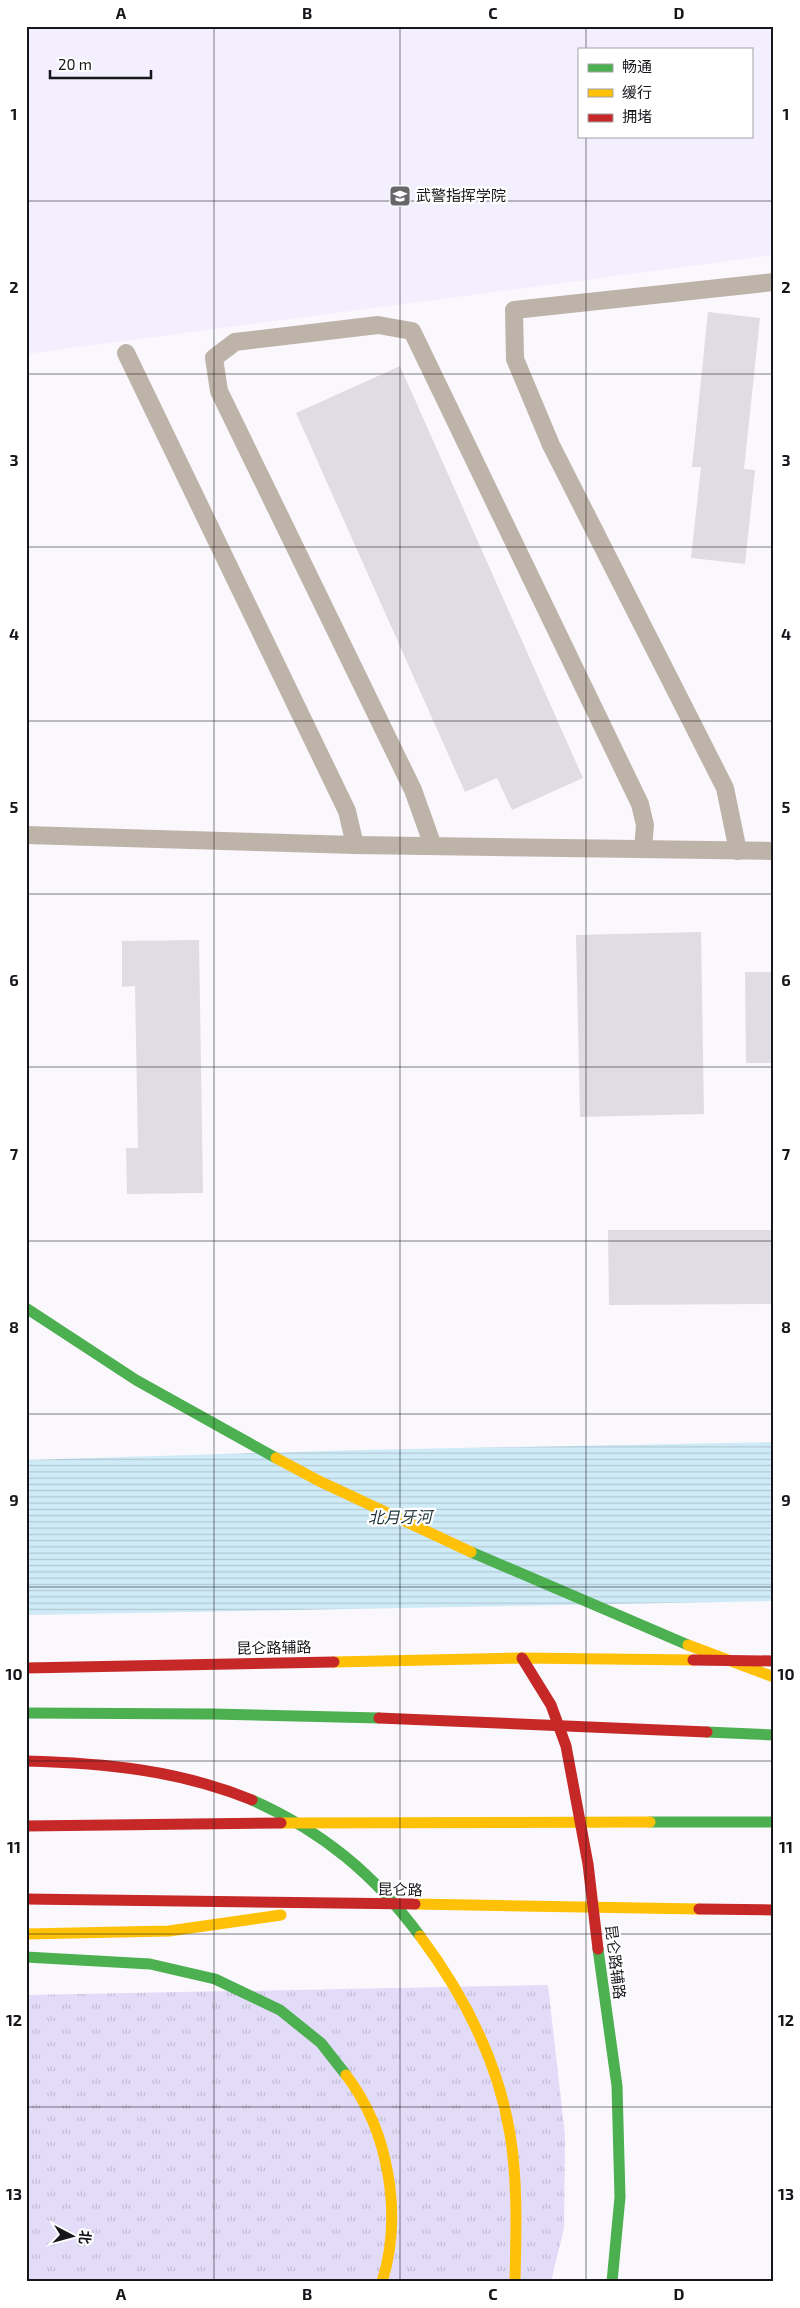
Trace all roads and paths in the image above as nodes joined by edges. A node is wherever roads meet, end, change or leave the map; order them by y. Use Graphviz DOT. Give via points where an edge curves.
graph roads {
  1 [pos="774,282"];
  2 [pos="126,353"];
  3 [pos="26,834"];
  4 [pos="355,845"];
  5 [pos="433,846"];
  6 [pos="643,849"];
  7 [pos="738,851"];
  8 [pos="774,851"];
  9 [pos="26,1308"];
  10 [pos="522,1658"];
  11 [pos="774,1661"];
  12 [pos="26,1668"];
  13 [pos="774,1677"];
  14 [pos="26,1713"];
  15 [pos="774,1735"];
  16 [pos="26,1761"];
  17 [pos="774,1822"];
  18 [pos="26,1826"];
  19 [pos="26,1899"];
  20 [pos="356,1904"];
  21 [pos="774,1910"];
  22 [pos="26,1934"];
  23 [pos="26,1957"];
  24 [pos="612,2280"];
  25 [pos="382,2282"];
  26 [pos="515,2282"];
  1 -- 7 [label="lane" via="514,310 515,359 551,445 724,788"];
  2 -- 4 [label="lane" via="347,811"];
  3 -- 4 [label="lane"];
  4 -- 5 [label="lane"];
  5 -- 6 [label="lane"];
  5 -- 6 [label="lane" via="412,790 219,391 214,358 235,342 378,325 412,331 640,804 645,825"];
  6 -- 7 [label="lane"];
  7 -- 8 [label="lane"];
  9 -- 13 [label="main road" via="136,1380 319,1481 515,1572 675,1640"];
  10 -- 11 [label="main road, 昆仑路辅路"];
  10 -- 12 [label="main road, 昆仑路辅路"];
  10 -- 24 [label="main road, 昆仑路辅路" via="551,1705 566,1746 588,1864 617,2086 620,2197"];
  14 -- 15 [label="main road" via="354,1716"];
  16 -- 26 [label="main road" via="150,1769 240,1794 332,1844 391,1900 436,1955 466,2005 489,2056 506,2115 512,2164 516,2206"];
  17 -- 18 [label="main road" via="412,1821"];
  19 -- 20 [label="main road, 昆仑路"];
  20 -- 21 [label="main road, 昆仑路"];
  20 -- 22 [label="main road" via="170,1931"];
  23 -- 25 [label="main road" via="150,1964 214,1978 280,2010 321,2043 359,2092 382,2148 392,2200 388,2263"];
}
